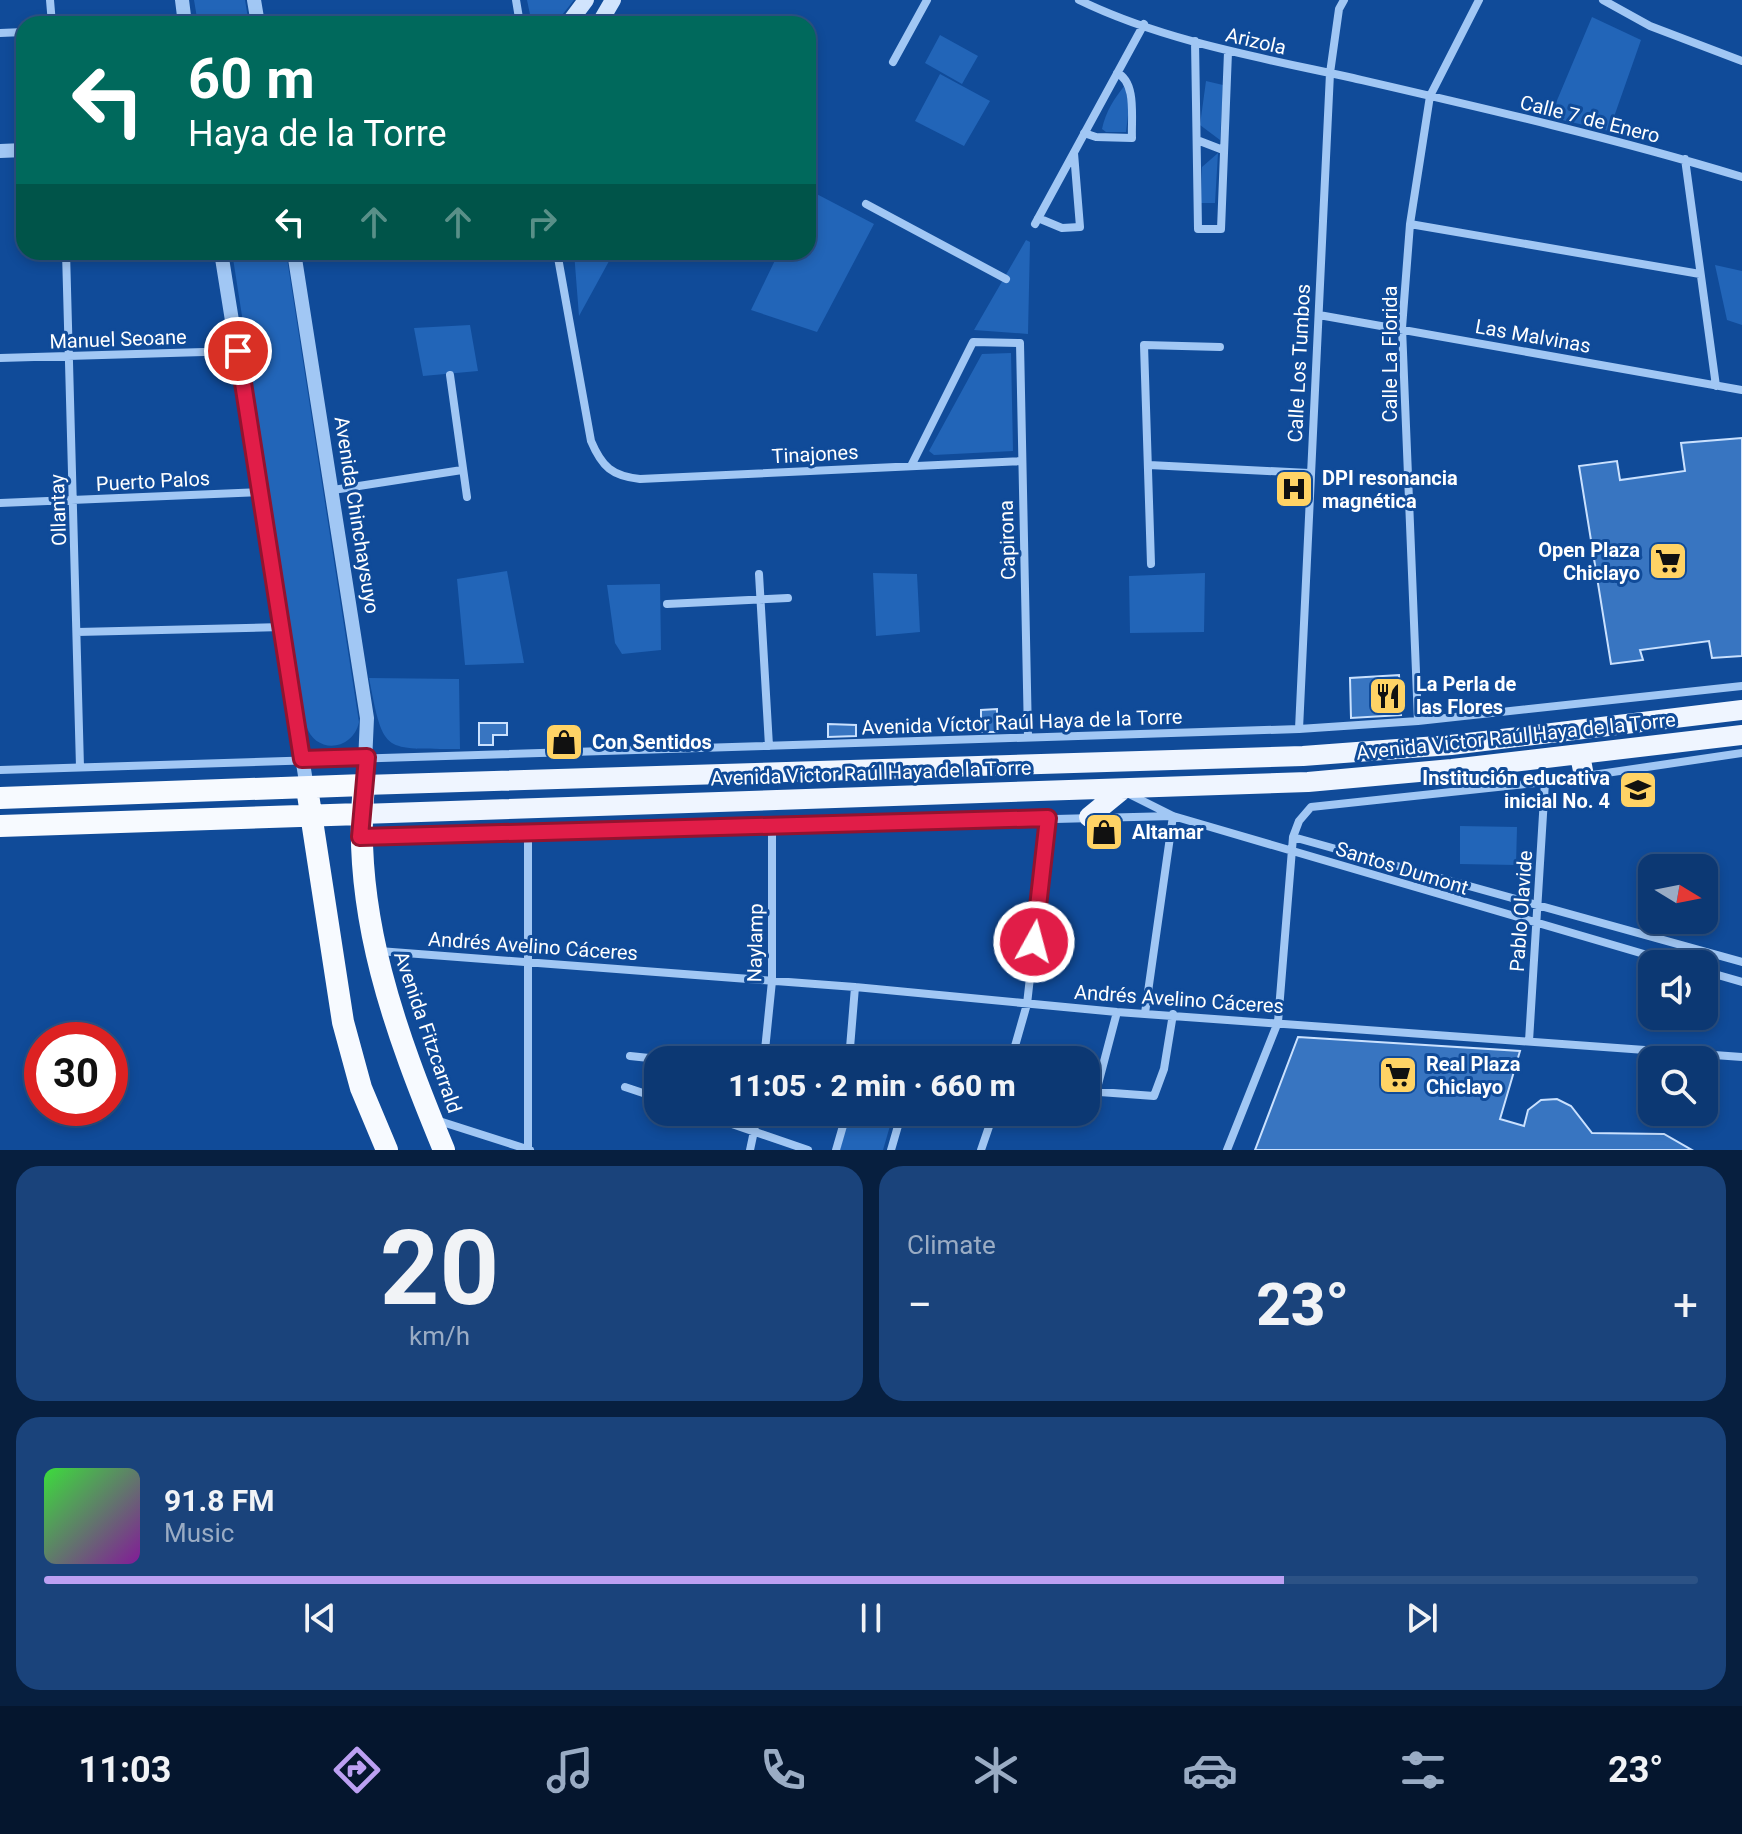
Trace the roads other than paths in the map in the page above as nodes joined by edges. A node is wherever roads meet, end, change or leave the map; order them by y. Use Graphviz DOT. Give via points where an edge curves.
graph roads {
  1 [pos="927,0"];
  2 [pos="1079,0"];
  3 [pos="1344,0"];
  4 [pos="1479,0"];
  5 [pos="1603,0"];
  6 [pos="1144,24"];
  7 [pos="1195,41"];
  8 [pos="1228,52"];
  9 [pos="1742,61"];
  10 [pos="893,62"];
  11 [pos="1117,73"];
  12 [pos="1330,73"];
  13 [pos="1430,96"];
  14 [pos="1084,133"];
  15 [pos="1197,140"];
  16 [pos="1223,150"];
  17 [pos="1074,152"];
  18 [pos="1685,159"];
  19 [pos="1742,177"];
  20 [pos="866,204"];
  21 [pos="1410,224"];
  22 [pos="66,260"];
  23 [pos="222,260"];
  24 [pos="295,260"];
  25 [pos="558,260"];
  26 [pos="1700,274"];
  27 [pos="1006,279"];
  28 [pos="1319,315"];
  29 [pos="1402,328"];
  30 [pos="1220,347"];
  31 [pos="238,351"];
  32 [pos="69,356"];
  33 [pos="0,358"];
  34 [pos="450,375"];
  35 [pos="1716,386"];
  36 [pos="1742,390"];
  37 [pos="1021,461"];
  38 [pos="1149,465"];
  39 [pos="911,466"];
  40 [pos="462,470"];
  41 [pos="1309,473"];
  42 [pos="333,490"];
  43 [pos="260,492"];
  44 [pos="467,497"];
  45 [pos="74,501"];
  46 [pos="0,503"];
  47 [pos="1151,564"];
  48 [pos="759,574"];
  49 [pos="761,598"];
  50 [pos="788,598"];
  51 [pos="667,604"];
  52 [pos="282,627"];
  53 [pos="77,632"];
  54 [pos="1742,686"];
  55 [pos="1742,710"];
  56 [pos="1418,721"];
  57 [pos="1299,729"];
  58 [pos="1742,735"];
  59 [pos="1028,736"];
  60 [pos="769,746"];
  61 [pos="1676,753"];
  62 [pos="1742,753"];
  63 [pos="1580,755"];
  64 [pos="367,757"];
  65 [pos="302,759"];
  66 [pos="80,767"];
  67 [pos="0,770"];
  68 [pos="1584,776"];
  69 [pos="1545,782"];
  70 [pos="364,785"];
  71 [pos="307,788"];
  72 [pos="1122,790"];
  73 [pos="0,798"];
  74 [pos="361,814"];
  75 [pos="311,816"];
  76 [pos="1173,816"];
  77 [pos="1089,817"];
  78 [pos="1048,818"];
  79 [pos="772,825"];
  80 [pos="0,826"];
  81 [pos="528,834"];
  82 [pos="360,837"];
  83 [pos="1293,837"];
  84 [pos="1291,852"];
  85 [pos="1537,905"];
  86 [pos="1535,924"];
  87 [pos="375,951"];
  88 [pos="1638,953"];
  89 [pos="529,961"];
  90 [pos="1742,962"];
  91 [pos="1718,975"];
  92 [pos="772,981"];
  93 [pos="1742,982"];
  94 [pos="855,987"];
  95 [pos="1027,1004"];
  96 [pos="1117,1012"];
  97 [pos="1145,1013"];
  98 [pos="1173,1014"];
  99 [pos="1278,1022"];
  100 [pos="1529,1041"];
  101 [pos="765,1046"];
  102 [pos="850,1046"];
  103 [pos="1015,1046"];
  104 [pos="630,1056"];
  105 [pos="644,1057"];
  106 [pos="1742,1057"];
  107 [pos="1100,1077"];
  108 [pos="625,1087"];
  109 [pos="1100,1092"];
  110 [pos="644,1093"];
  111 [pos="431,1118"];
  112 [pos="738,1126"];
  113 [pos="757,1126"];
  114 [pos="843,1126"];
  115 [pos="898,1126"];
  116 [pos="989,1126"];
  117 [pos="756,1132"];
  118 [pos="387,1150"];
  119 [pos="444,1150"];
  120 [pos="529,1150"];
  121 [pos="750,1150"];
  122 [pos="808,1150"];
  123 [pos="836,1150"];
  124 [pos="891,1150"];
  125 [pos="981,1150"];
  126 [pos="1227,1150"];
  1 -- 10 [label="street"];
  2 -- 6 [label="street, Arizola"];
  3 -- 12 [label="street, Calle Los Tumbos"];
  4 -- 13 [label="street, Calle La Florida"];
  5 -- 9 [label="street" via="1650,26"];
  6 -- 7 [label="street, Arizola"];
  6 -- 11 [label="street"];
  7 -- 8 [label="street, Arizola"];
  7 -- 15 [label="street"];
  8 -- 12 [label="street, Arizola"];
  8 -- 16 [label="street"];
  11 -- 14 [label="street"];
  11 -- 14 [label="street" via="1129,86 1132,138"];
  12 -- 13 [label="street, Arizola"];
  12 -- 28 [label="street, Calle Los Tumbos"];
  13 -- 18 [label="street, Calle 7 de Enero"];
  13 -- 21 [label="street, Calle La Florida"];
  14 -- 17 [label="street"];
  15 -- 16 [label="street"];
  15 -- 16 [label="street" via="1198,229 1221,229"];
  17 -- 17 [label="street" via="1036,221 1080,227"];
  18 -- 19 [label="street, Calle 7 de Enero"];
  18 -- 26 [label="street"];
  20 -- 27 [label="street"];
  21 -- 26 [label="street"];
  21 -- 29 [label="street, Calle La Florida"];
  22 -- 32 [label="street, Ollantay"];
  23 -- 31 [label="street"];
  24 -- 42 [label="street, Avenida Chinchaysuyo"];
  25 -- 39 [label="street, Tinajones" via="591,441 611,473 640,479"];
  26 -- 35 [label="street"];
  28 -- 29 [label="street, Las Malvinas"];
  28 -- 41 [label="street, Calle Los Tumbos"];
  29 -- 35 [label="street, Las Malvinas"];
  29 -- 56 [label="street, Calle La Florida"];
  30 -- 38 [label="street" via="1144,345"];
  31 -- 32 [label="street, Manuel Seoane"];
  31 -- 43 [label="street"];
  32 -- 33 [label="street, Manuel Seoane"];
  32 -- 45 [label="street, Ollantay"];
  34 -- 40 [label="street"];
  35 -- 36 [label="street, Las Malvinas"];
  37 -- 39 [label="street, Tinajones"];
  37 -- 39 [label="street, Capirona" via="1020,343 973,342"];
  37 -- 59 [label="street, Capirona"];
  38 -- 41 [label="street"];
  38 -- 47 [label="street"];
  40 -- 42 [label="street"];
  40 -- 44 [label="street"];
  41 -- 57 [label="street, Calle Los Tumbos"];
  42 -- 64 [label="street, Avenida Chinchaysuyo" via="367,718"];
  43 -- 45 [label="street, Puerto Palos"];
  43 -- 52 [label="street"];
  45 -- 46 [label="street, Puerto Palos"];
  45 -- 53 [label="street, Ollantay"];
  48 -- 49 [label="street"];
  49 -- 50 [label="street"];
  49 -- 51 [label="street"];
  49 -- 60 [label="street"];
  52 -- 53 [label="street"];
  52 -- 65 [label="street"];
  53 -- 66 [label="street, Ollantay"];
  54 -- 56 [label="street, Avenida Víctor Raúl Haya de la Torre"];
  55 -- 70 [label="main road, Avenida Victor Raúl Haya de la Torre" via="1451,745 1303,756"];
  56 -- 57 [label="street, Avenida Víctor Raúl Haya de la Torre"];
  57 -- 59 [label="street, Avenida Víctor Raúl Haya de la Torre"];
  58 -- 61 [label="main road, Avenida Victor Raúl Haya de la Torre"];
  59 -- 60 [label="street, Avenida Víctor Raúl Haya de la Torre"];
  60 -- 64 [label="street, Avenida Víctor Raúl Haya de la Torre"];
  61 -- 62 [label="street"];
  61 -- 63 [label="main road, Avenida Victor Raúl Haya de la Torre"];
  61 -- 68 [label="street"];
  63 -- 68 [label="main road"];
  63 -- 72 [label="main road, Avenida Victor Raúl Haya de la Torre" via="1308,782"];
  64 -- 65 [label="street, Avenida Víctor Raúl Haya de la Torre"];
  64 -- 70 [label="street, Avenida Chinchaysuyo"];
  65 -- 66 [label="street, Avenida Víctor Raúl Haya de la Torre"];
  65 -- 71 [label="street"];
  66 -- 67 [label="street, Avenida Víctor Raúl Haya de la Torre"];
  68 -- 69 [label="street"];
  69 -- 83 [label="street" via="1311,807"];
  69 -- 85 [label="street, Pablo Olavide"];
  70 -- 71 [label="highway, Avenida Victor Raúl Haya de la Torre"];
  70 -- 74 [label="highway, Avenida Fitzcarrald"];
  71 -- 73 [label="highway, Avenida Victor Raúl Haya de la Torre"];
  71 -- 75 [label="highway"];
  72 -- 74 [label="main road, Avenida Victor Raúl Haya de la Torre"];
  72 -- 76 [label="street, Santos Dumont"];
  72 -- 77 [label="main road"];
  74 -- 75 [label="highway, Avenida Victor Raúl Haya de la Torre"];
  74 -- 82 [label="highway, Avenida Fitzcarrald"];
  75 -- 80 [label="highway, Avenida Victor Raúl Haya de la Torre"];
  75 -- 118 [label="highway" via="343,1022 361,1088"];
  76 -- 77 [label="street"];
  76 -- 84 [label="street, Santos Dumont"];
  76 -- 97 [label="street"];
  77 -- 78 [label="street"];
  78 -- 79 [label="street"];
  78 -- 95 [label="street"];
  79 -- 81 [label="street"];
  79 -- 92 [label="street, Naylamp"];
  81 -- 82 [label="street"];
  81 -- 89 [label="street"];
  82 -- 87 [label="highway, Avenida Fitzcarrald"];
  83 -- 84 [label="street"];
  83 -- 85 [label="street, Santos Dumont"];
  84 -- 86 [label="street, Santos Dumont"];
  84 -- 99 [label="street"];
  85 -- 86 [label="street, Pablo Olavide"];
  85 -- 90 [label="street, Santos Dumont"];
  86 -- 88 [label="street, Santos Dumont"];
  86 -- 100 [label="street, Pablo Olavide"];
  87 -- 89 [label="street, Andrés Avelino Cáceres"];
  87 -- 111 [label="highway, Avenida Fitzcarrald" via="408,1062"];
  89 -- 92 [label="street, Andrés Avelino Cáceres"];
  89 -- 120 [label="street"];
  91 -- 93 [label="street"];
  92 -- 94 [label="street, Andrés Avelino Cáceres"];
  92 -- 101 [label="street, Naylamp"];
  94 -- 95 [label="street, Andrés Avelino Cáceres"];
  94 -- 102 [label="street"];
  95 -- 96 [label="street, Andrés Avelino Cáceres"];
  95 -- 103 [label="street"];
  96 -- 97 [label="street, Andrés Avelino Cáceres"];
  96 -- 107 [label="street"];
  97 -- 98 [label="street, Andrés Avelino Cáceres"];
  98 -- 99 [label="street, Andrés Avelino Cáceres"];
  98 -- 109 [label="street" via="1154,1096"];
  99 -- 100 [label="street, Andrés Avelino Cáceres"];
  99 -- 126 [label="street"];
  100 -- 106 [label="street, Andrés Avelino Cáceres"];
  104 -- 105 [label="street"];
  108 -- 110 [label="street"];
  111 -- 119 [label="highway, Avenida Fitzcarrald"];
  111 -- 120 [label="street"];
  112 -- 117 [label="street"];
  113 -- 117 [label="street"];
  114 -- 123 [label="street"];
  115 -- 124 [label="street"];
  116 -- 125 [label="street"];
  117 -- 121 [label="street"];
  117 -- 122 [label="street"];
}
